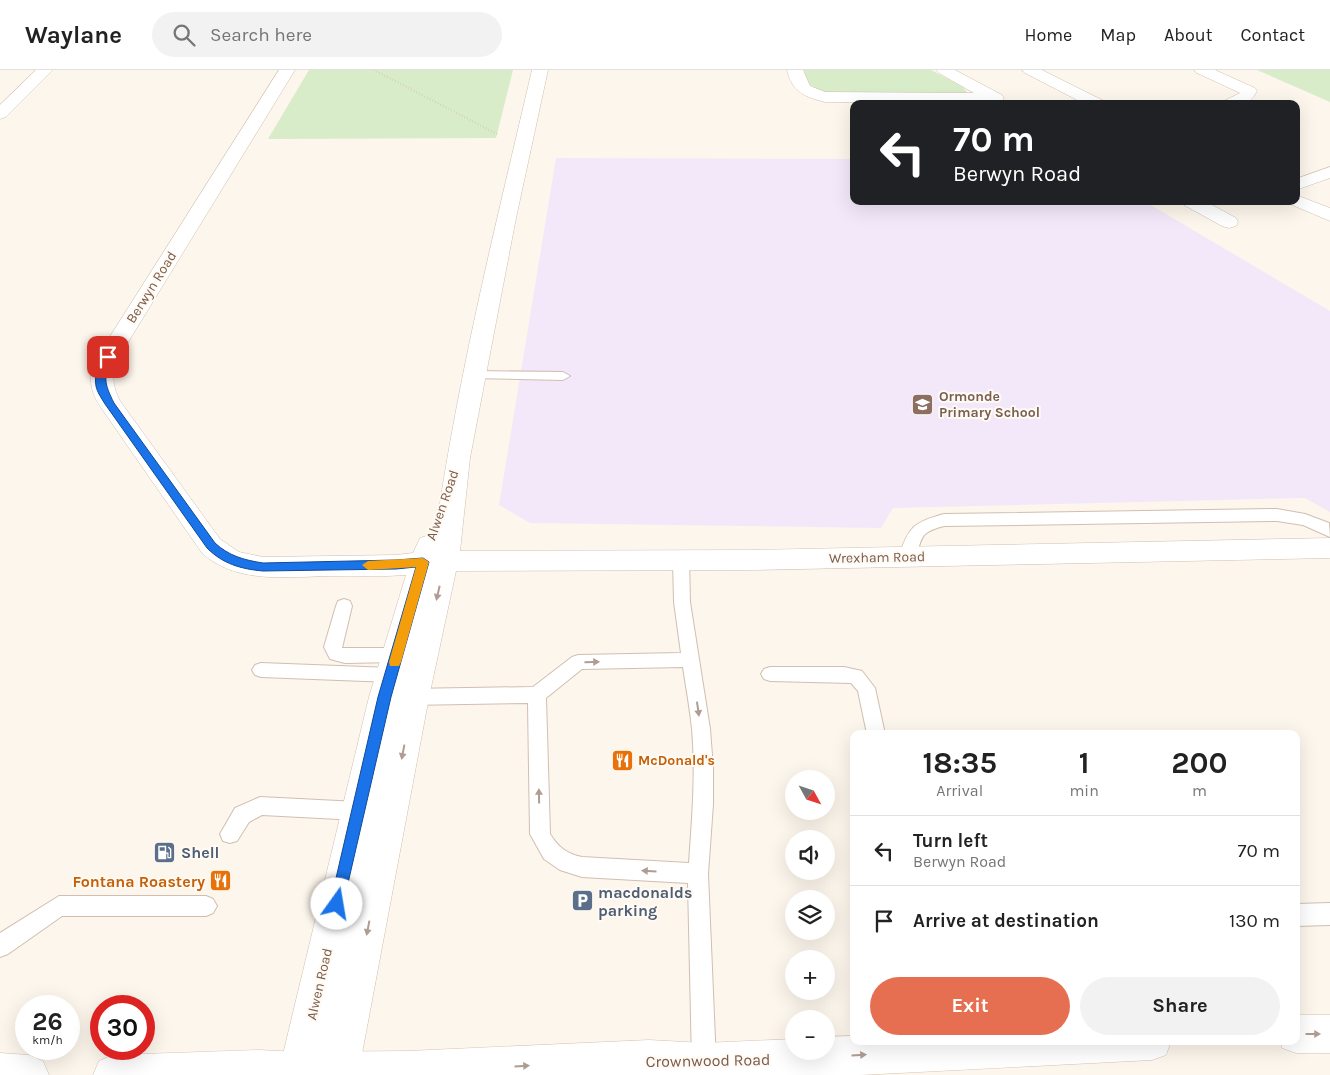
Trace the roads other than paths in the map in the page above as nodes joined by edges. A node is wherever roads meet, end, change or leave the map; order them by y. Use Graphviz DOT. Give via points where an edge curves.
graph roads {
  1 [pos="45,70"];
  2 [pos="287,70"];
  3 [pos="540,70"];
  4 [pos="795,70"];
  5 [pos="944,70"];
  6 [pos="1202,70"];
  7 [pos="1039,71"];
  8 [pos="958,100"];
  9 [pos="1000,100"];
  10 [pos="1091,100"];
  11 [pos="1240,100"];
  12 [pos="0,114"];
  13 [pos="1330,172"];
  14 [pos="1300,183"];
  15 [pos="1300,202"];
  16 [pos="1198,205"];
  17 [pos="1330,215"];
  18 [pos="1229,222"];
  19 [pos="475,375"];
  20 [pos="563,376"];
  21 [pos="1330,531"];
  22 [pos="1330,548"];
  23 [pos="907,557"];
  24 [pos="681,560"];
  25 [pos="434,561"];
  26 [pos="344,606"];
  27 [pos="692,660"];
  28 [pos="260,670"];
  29 [pos="770,674"];
  30 [pos="396,681"];
  31 [pos="537,696"];
  32 [pos="875,730"];
  33 [pos="358,811"];
  34 [pos="230,834"];
  35 [pos="698,874"];
  36 [pos="206,906"];
  37 [pos="1330,914"];
  38 [pos="1300,915"];
  39 [pos="0,946"];
  40 [pos="1300,1034"];
  41 [pos="1330,1034"];
  42 [pos="1071,1045"];
  43 [pos="704,1063"];
  44 [pos="0,1073"];
  45 [pos="298,1073"];
  46 [pos="339,1073"];
  47 [pos="29,1075"];
  48 [pos="113,1075"];
  1 -- 12 [label="street"];
  2 -- 25 [label="street, Berwyn Road" via="108,357 101,371 101,386 110,404 211,546 226,558 263,567 396,565"];
  3 -- 19 [label="street, Alwen Road"];
  4 -- 8 [label="street" via="802,88 825,97"];
  5 -- 9 [label="street"];
  6 -- 11 [label="street" via="1248,91"];
  7 -- 10 [label="street"];
  13 -- 14 [label="street"];
  15 -- 17 [label="street"];
  16 -- 18 [label="street"];
  19 -- 20 [label="lane"];
  19 -- 25 [label="street, Alwen Road"];
  21 -- 23 [label="lane" via="1311,522 1277,515 944,520 926,524 917,530"];
  22 -- 23 [label="street, Wrexham Road"];
  23 -- 24 [label="street, Wrexham Road"];
  24 -- 25 [label="street, Wrexham Road"];
  24 -- 27 [label="lane" via="682,602"];
  25 -- 30 [label="street, Alwen Road, one-way"];
  25 -- 30 [label="street, Alwen Road"];
  26 -- 30 [label="lane" via="333,647 336,654"];
  31 -- 27 [label="lane, one-way" via="578,662"];
  27 -- 35 [label="lane, one-way" via="703,768"];
  28 -- 30 [label="lane"];
  29 -- 32 [label="lane" via="856,676 866,688"];
  30 -- 31 [label="lane"];
  30 -- 33 [label="street, Alwen Road"];
  30 -- 46 [label="street, Alwen Road, one-way"];
  35 -- 31 [label="lane, one-way" via="582,867 553,856 540,834"];
  33 -- 34 [label="lane" via="260,806 242,815"];
  33 -- 45 [label="street, Alwen Road"];
  35 -- 43 [label="lane"];
  36 -- 39 [label="lane" via="59,906"];
  37 -- 38 [label="lane"];
  40 -- 41 [label="street, one-way"];
  43 -- 42 [label="street, Crownwood Road, one-way"];
  46 -- 43 [label="street, Crownwood Road, one-way" via="649,1060"];
  44 -- 47 [label="street"];
  45 -- 46 [label="street, Crownwood Road"];
  45 -- 48 [label="street, Crownwood Road" via="258,1070"];
}
